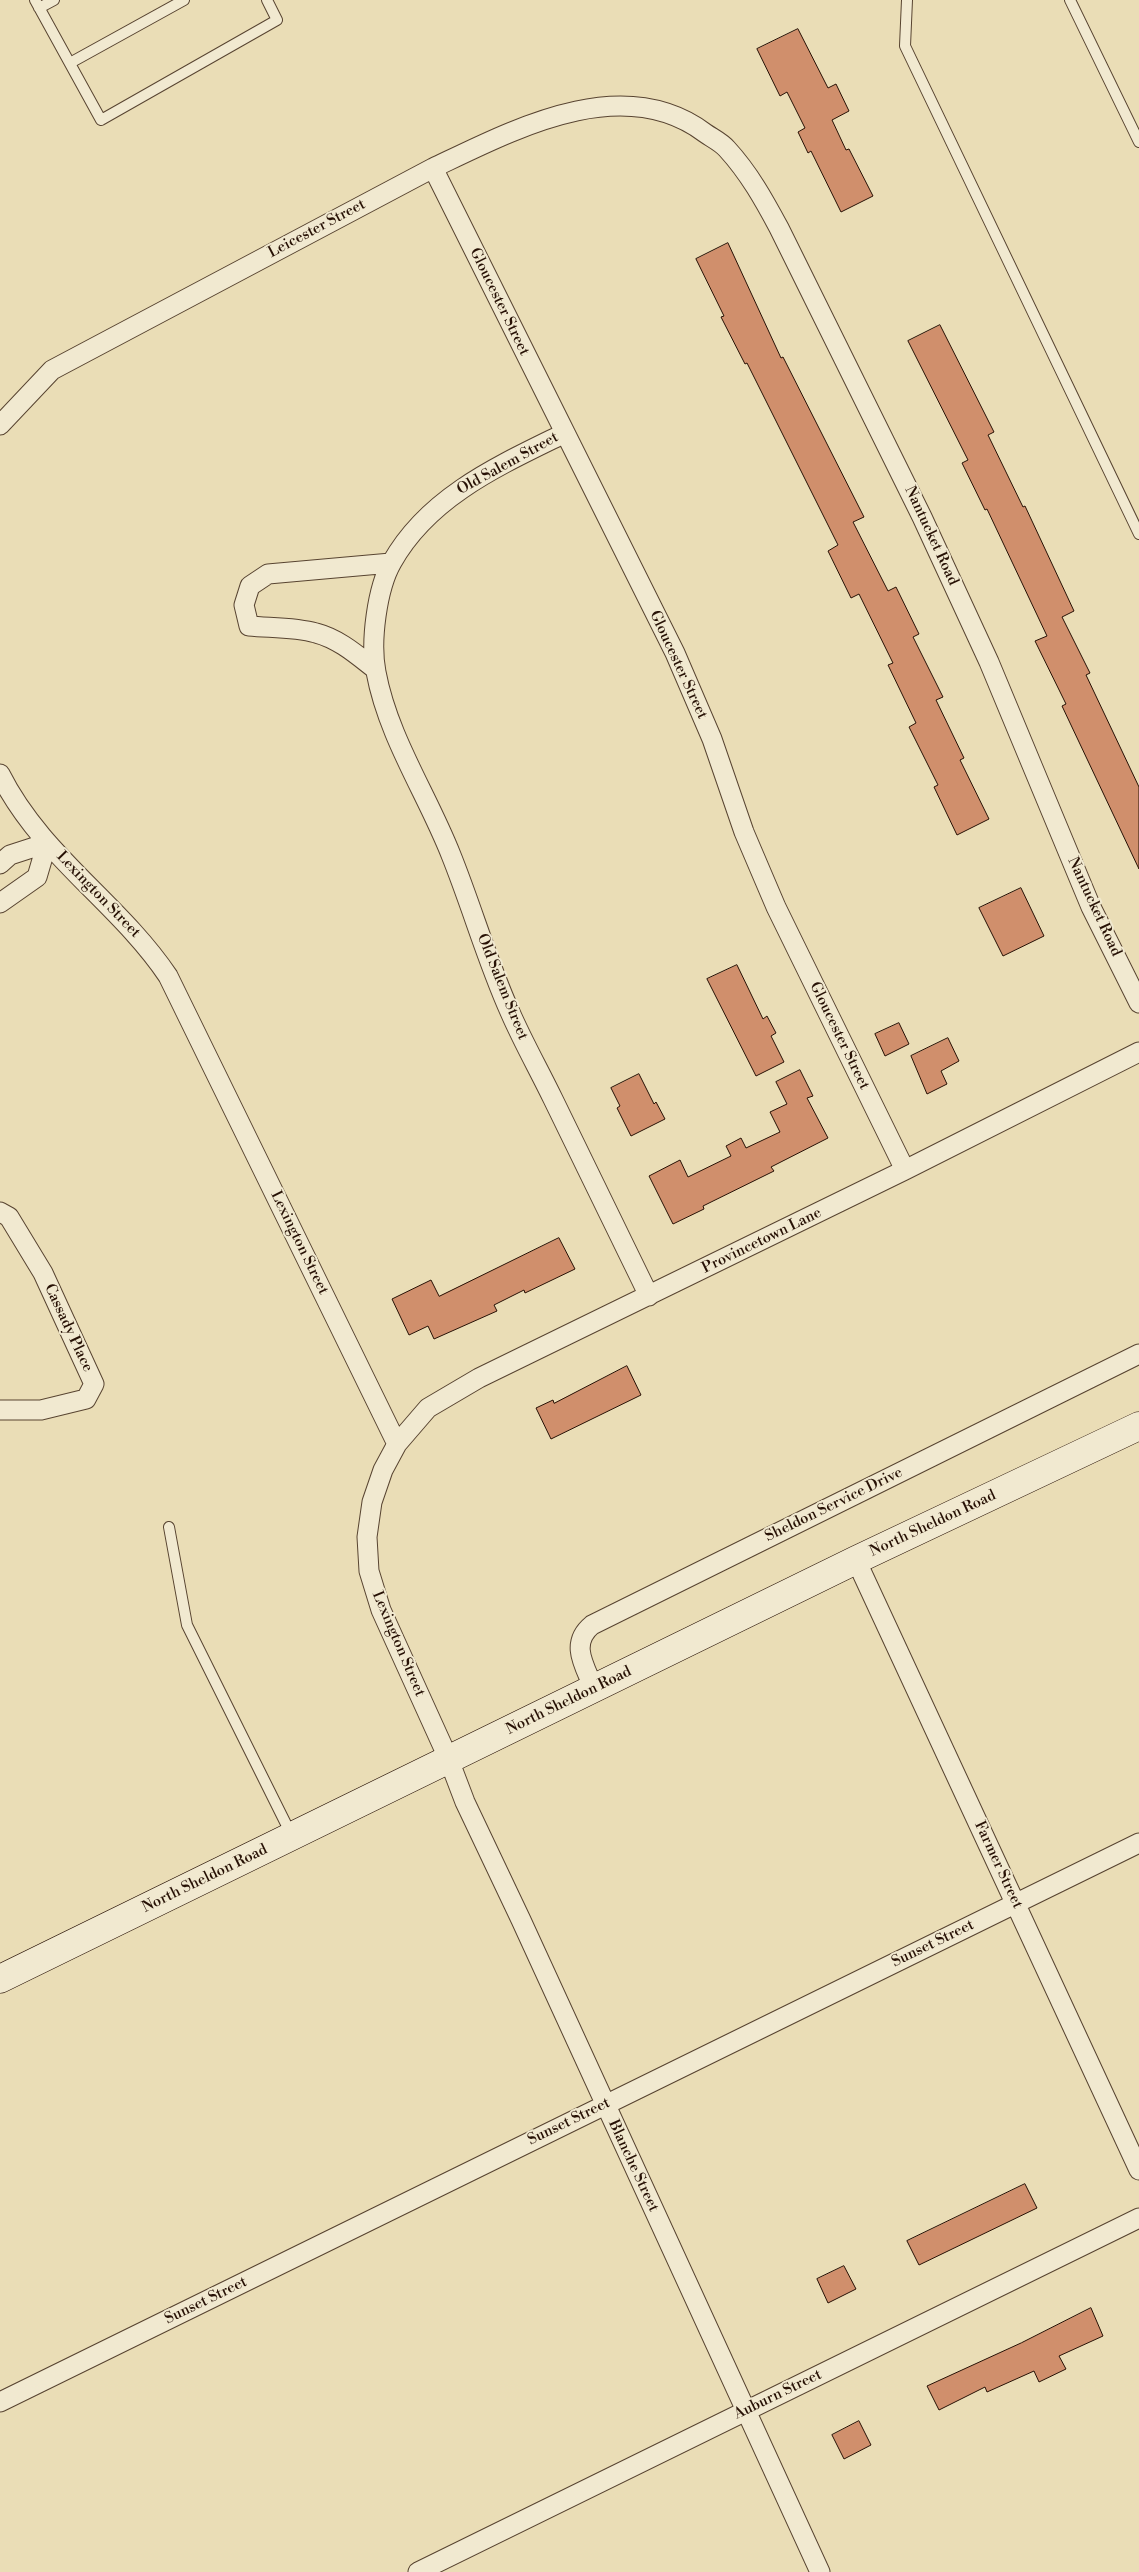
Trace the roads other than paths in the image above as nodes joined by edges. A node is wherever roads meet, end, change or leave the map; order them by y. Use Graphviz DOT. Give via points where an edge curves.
graph roads {
  1 [pos="54,0"];
  2 [pos="184,0"];
  3 [pos="267,0"];
  4 [pos="907,0"];
  5 [pos="1070,0"];
  6 [pos="37,4"];
  7 [pos="70,63"];
  8 [pos="665,112"];
  9 [pos="1139,142"];
  10 [pos="433,168"];
  11 [pos="0,425"];
  12 [pos="565,433"];
  13 [pos="1139,534"];
  14 [pos="391,563"];
  15 [pos="375,670"];
  16 [pos="0,774"];
  17 [pos="47,843"];
  18 [pos="0,864"];
  19 [pos="0,904"];
  20 [pos="1139,1003"];
  21 [pos="1139,1052"];
  22 [pos="905,1170"];
  23 [pos="0,1212"];
  24 [pos="649,1296"];
  25 [pos="1139,1354"];
  26 [pos="0,1410"];
  27 [pos="1139,1426"];
  28 [pos="397,1444"];
  29 [pos="170,1527"];
  30 [pos="856,1560"];
  31 [pos="594,1689"];
  32 [pos="449,1760"];
  33 [pos="293,1836"];
  34 [pos="1139,1843"];
  35 [pos="1016,1903"];
  36 [pos="0,1979"];
  37 [pos="604,2104"];
  38 [pos="1139,2170"];
  39 [pos="1139,2218"];
  40 [pos="0,2402"];
  41 [pos="745,2411"];
  42 [pos="418,2572"];
  43 [pos="820,2572"];
  1 -- 6 [label="lane"];
  2 -- 7 [label="lane"];
  3 -- 7 [label="lane" via="277,20 101,120"];
  4 -- 13 [label="lane" via="905,46"];
  5 -- 9 [label="lane"];
  6 -- 7 [label="lane"];
  8 -- 10 [label="street, Leicester Street" via="631,105 585,110 544,120 491,140"];
  8 -- 20 [label="street, Nantucket Road" via="694,124 725,147 754,182 779,228 927,526 990,662 1091,907"];
  10 -- 11 [label="street, Leicester Street" via="52,370"];
  10 -- 12 [label="street, Gloucester Street"];
  12 -- 14 [label="street, Old Salem Street" via="481,476 448,497 416,529"];
  12 -- 22 [label="street, Gloucester Street" via="675,653 712,739 744,832 776,907"];
  14 -- 15 [label="street, Old Salem Street" via="376,617"];
  14 -- 15 [label="street" via="268,574 250,586 244,605 249,626 314,632 343,645"];
  15 -- 24 [label="street, Old Salem Street" via="394,730 451,855 511,1014"];
  16 -- 17 [label="street, Lexington Street" via="11,796"];
  17 -- 18 [label="street" via="10,855"];
  17 -- 19 [label="street" via="37,877"];
  17 -- 28 [label="street, Lexington Street" via="133,930 168,976"];
  21 -- 22 [label="street, Provincetown Lane"];
  22 -- 24 [label="street, Provincetown Lane"];
  23 -- 26 [label="street, Cassady Place" via="9,1216 43,1273 94,1384 86,1399 42,1410"];
  24 -- 28 [label="street, Provincetown Lane" via="479,1378 428,1408"];
  25 -- 31 [label="street, Sheldon Service Drive" via="592,1625 581,1638 578,1651"];
  27 -- 30 [label="main road, North Sheldon Road"];
  28 -- 32 [label="street, Lexington Street" via="383,1470 372,1502 369,1571 380,1610"];
  29 -- 33 [label="lane" via="187,1625"];
  30 -- 31 [label="main road, North Sheldon Road"];
  30 -- 35 [label="street, Farmer Street"];
  31 -- 32 [label="main road, North Sheldon Road"];
  32 -- 33 [label="main road, North Sheldon Road"];
  32 -- 37 [label="street, Blanche Street" via="465,1802"];
  33 -- 36 [label="main road, North Sheldon Road"];
  34 -- 35 [label="street, Sunset Street"];
  35 -- 37 [label="street, Sunset Street"];
  35 -- 38 [label="street, Farmer Street"];
  37 -- 40 [label="street, Sunset Street"];
  37 -- 41 [label="street, Blanche Street"];
  39 -- 41 [label="street, Auburn Street"];
  41 -- 42 [label="street, Auburn Street"];
  41 -- 43 [label="street, Blanche Street"];
}
